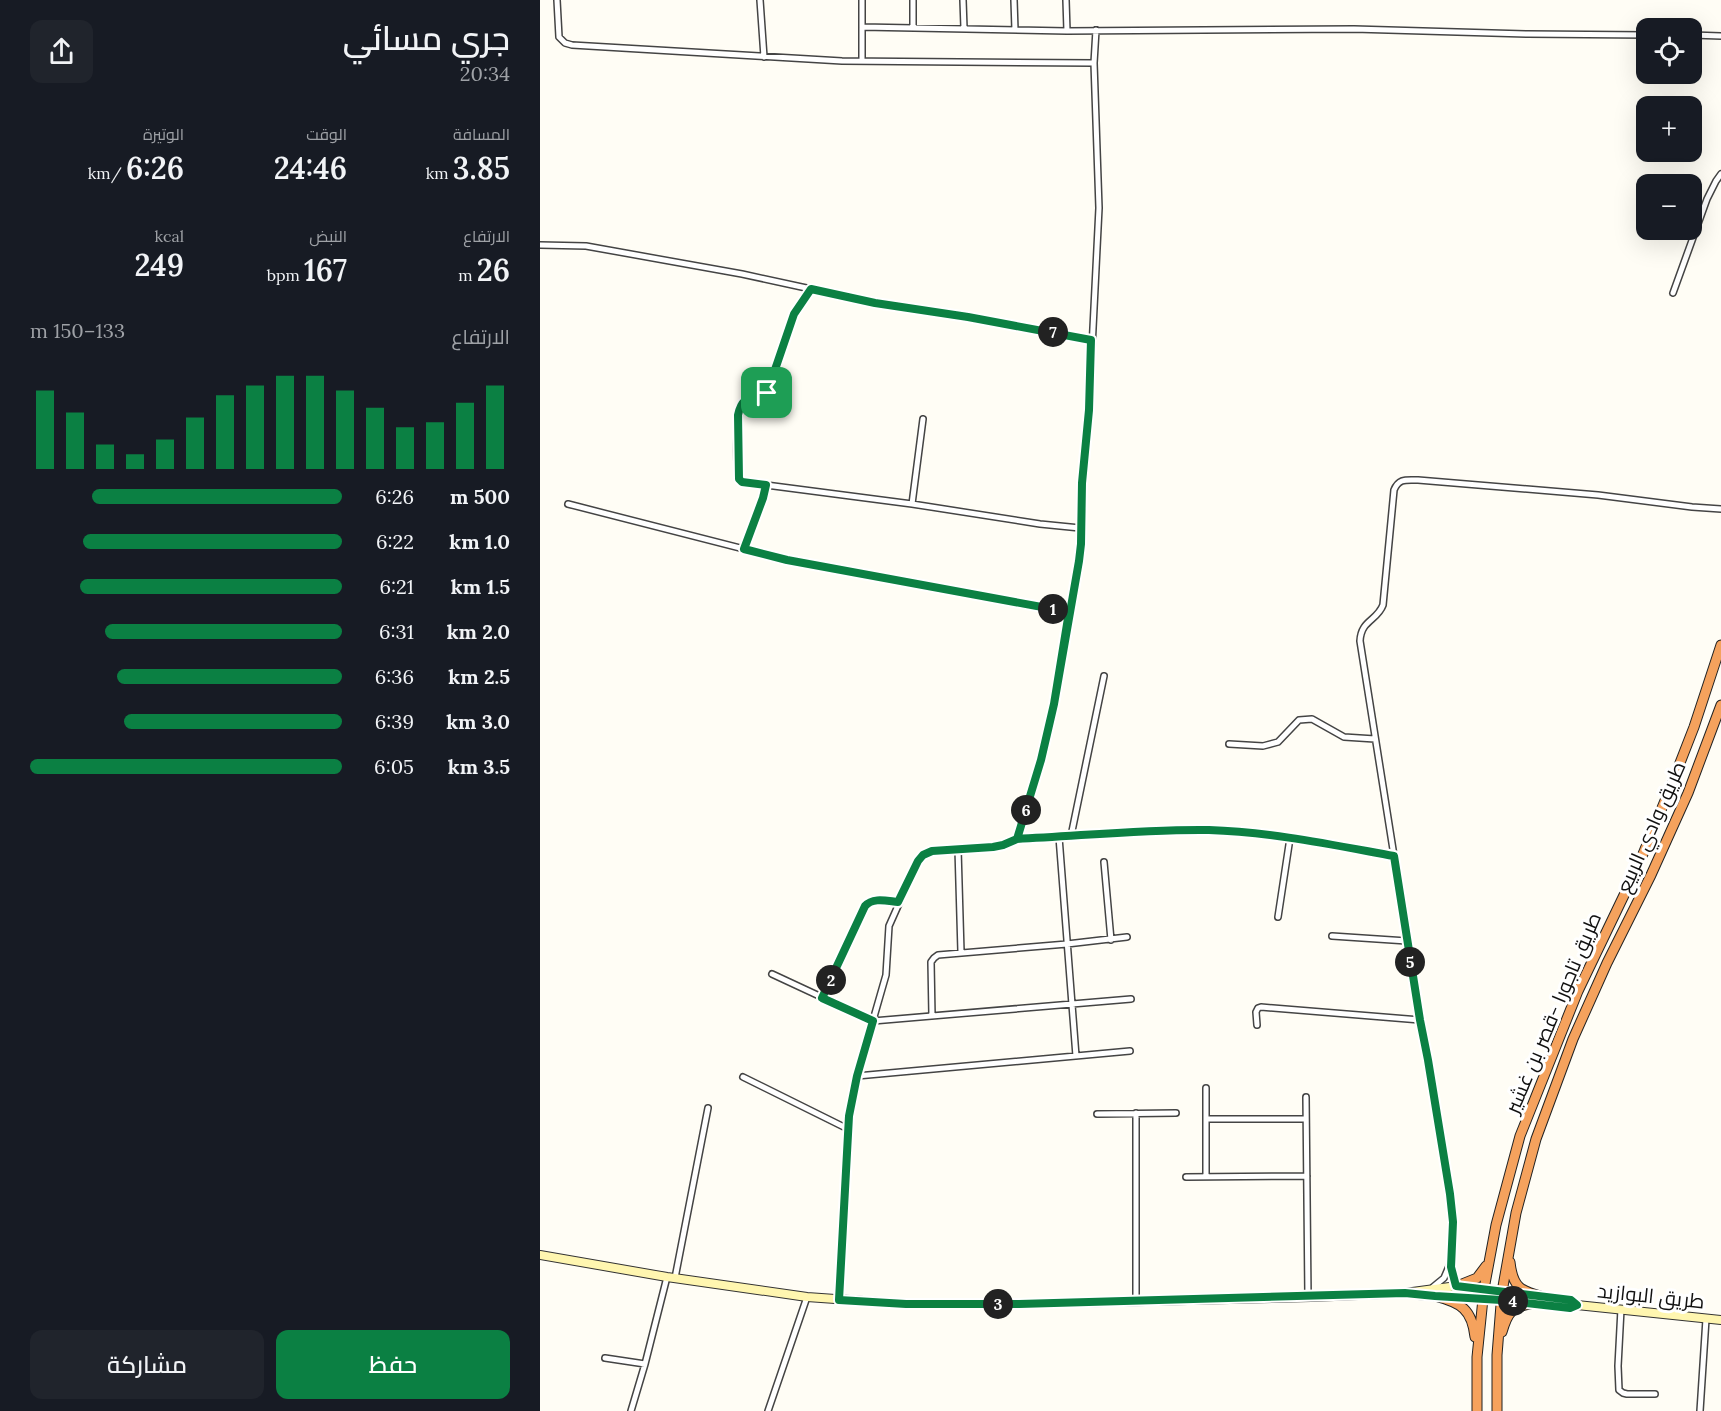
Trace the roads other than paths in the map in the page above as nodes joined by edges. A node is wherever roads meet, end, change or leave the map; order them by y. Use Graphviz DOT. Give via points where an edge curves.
graph roads {
  1 [pos="557,0"];
  2 [pos="760,0"];
  3 [pos="862,0"];
  4 [pos="913,0"];
  5 [pos="963,0"];
  6 [pos="1014,0"];
  7 [pos="1066,0"];
  8 [pos="862,27"];
  9 [pos="913,28"];
  10 [pos="964,28"];
  11 [pos="1015,30"];
  12 [pos="1096,30"];
  13 [pos="1067,31"];
  14 [pos="1636,35"];
  15 [pos="1702,35"];
  16 [pos="1721,36"];
  17 [pos="764,57"];
  18 [pos="862,62"];
  19 [pos="1094,63"];
  20 [pos="1721,174"];
  21 [pos="540,245"];
  22 [pos="811,289"];
  23 [pos="1673,294"];
  24 [pos="1091,340"];
  25 [pos="923,419"];
  26 [pos="766,485"];
  27 [pos="568,504"];
  28 [pos="912,504"];
  29 [pos="1721,509"];
  30 [pos="1080,528"];
  31 [pos="744,549"];
  32 [pos="1069,612"];
  33 [pos="1721,645"];
  34 [pos="1104,676"];
  35 [pos="1721,705"];
  36 [pos="1375,739"];
  37 [pos="1228,744"];
  38 [pos="1071,836"];
  39 [pos="1059,837"];
  40 [pos="1290,838"];
  41 [pos="1017,839"];
  42 [pos="958,849"];
  43 [pos="1394,856"];
  44 [pos="1104,862"];
  45 [pos="898,902"];
  46 [pos="1278,918"];
  47 [pos="1332,936"];
  48 [pos="1126,937"];
  49 [pos="1111,940"];
  50 [pos="1407,941"];
  51 [pos="1067,944"];
  52 [pos="961,952"];
  53 [pos="772,974"];
  54 [pos="822,998"];
  55 [pos="1131,999"];
  56 [pos="1072,1004"];
  57 [pos="932,1016"];
  58 [pos="1420,1020"];
  59 [pos="873,1021"];
  60 [pos="1257,1025"];
  61 [pos="1130,1051"];
  62 [pos="1076,1056"];
  63 [pos="857,1076"];
  64 [pos="743,1077"];
  65 [pos="1206,1088"];
  66 [pos="1306,1096"];
  67 [pos="708,1108"];
  68 [pos="1136,1113"];
  69 [pos="1176,1113"];
  70 [pos="1097,1114"];
  71 [pos="1206,1119"];
  72 [pos="1306,1119"];
  73 [pos="848,1129"];
  74 [pos="1307,1176"];
  75 [pos="1186,1177"];
  76 [pos="1206,1177"];
  77 [pos="1508,1252"];
  78 [pos="540,1254"];
  79 [pos="1490,1256"];
  80 [pos="1451,1260"];
  81 [pos="671,1278"];
  82 [pos="1457,1286"];
  83 [pos="1432,1293"];
  84 [pos="1484,1294"];
  85 [pos="1501,1296"];
  86 [pos="807,1297"];
  87 [pos="1308,1297"];
  88 [pos="1547,1298"];
  89 [pos="839,1300"];
  90 [pos="1136,1301"];
  91 [pos="1534,1303"];
  92 [pos="1577,1305"];
  93 [pos="1621,1309"];
  94 [pos="1707,1319"];
  95 [pos="1721,1320"];
  96 [pos="1497,1355"];
  97 [pos="1477,1357"];
  98 [pos="605,1358"];
  99 [pos="645,1364"];
  100 [pos="1654,1394"];
  101 [pos="631,1411"];
  102 [pos="768,1411"];
  103 [pos="1477,1411"];
  104 [pos="1497,1411"];
  105 [pos="1700,1411"];
  1 -- 17 [label="street" via="560,37 572,45"];
  2 -- 17 [label="street"];
  3 -- 8 [label="street"];
  4 -- 9 [label="street"];
  5 -- 10 [label="street"];
  6 -- 11 [label="street"];
  7 -- 13 [label="street"];
  8 -- 9 [label="street"];
  8 -- 18 [label="street"];
  9 -- 10 [label="street"];
  10 -- 11 [label="street"];
  11 -- 13 [label="street"];
  12 -- 13 [label="street"];
  12 -- 14 [label="street" via="1365,29"];
  12 -- 19 [label="street"];
  15 -- 16 [label="street"];
  17 -- 18 [label="street"];
  18 -- 19 [label="street"];
  19 -- 24 [label="street" via="1099,208"];
  20 -- 23 [label="street" via="1707,199"];
  21 -- 22 [label="street" via="586,246"];
  22 -- 24 [label="street"];
  22 -- 26 [label="street" via="794,314 767,393 745,400 740,406 739,479"];
  24 -- 30 [label="street"];
  25 -- 28 [label="street"];
  26 -- 28 [label="street"];
  26 -- 31 [label="street"];
  27 -- 31 [label="street"];
  28 -- 30 [label="street"];
  29 -- 36 [label="street" via="1402,480 1394,490 1383,605 1360,632"];
  30 -- 32 [label="street" via="1079,561"];
  31 -- 32 [label="street"];
  32 -- 41 [label="street" via="1044,749"];
  33 -- 79 [label="highway, طريق تاجورا -قصر بن غشير" via="1671,786 1578,991 1523,1126"];
  34 -- 38 [label="street"];
  35 -- 77 [label="highway, طريق وادي الربيع" via="1683,803 1606,963 1560,1071 1531,1157"];
  36 -- 37 [label="street" via="1344,737 1312,719 1299,720 1278,742 1263,746"];
  36 -- 43 [label="street"];
  38 -- 39 [label="street"];
  38 -- 40 [label="street" via="1211,830"];
  39 -- 41 [label="street"];
  39 -- 51 [label="street"];
  40 -- 43 [label="street"];
  40 -- 46 [label="street"];
  41 -- 42 [label="street" via="993,847"];
  42 -- 45 [label="street" via="923,855"];
  42 -- 52 [label="street"];
  43 -- 50 [label="street"];
  44 -- 49 [label="street"];
  45 -- 54 [label="street" via="868,902"];
  45 -- 59 [label="street" via="889,926 886,975"];
  47 -- 50 [label="street"];
  48 -- 49 [label="street"];
  49 -- 51 [label="street"];
  50 -- 58 [label="street"];
  51 -- 52 [label="street"];
  51 -- 56 [label="street"];
  52 -- 57 [label="street" via="934,957"];
  53 -- 54 [label="street"];
  54 -- 59 [label="street"];
  55 -- 56 [label="street"];
  56 -- 57 [label="street"];
  56 -- 62 [label="street"];
  57 -- 59 [label="street"];
  58 -- 60 [label="street" via="1261,1006 1256,1012"];
  58 -- 80 [label="street" via="1450,1194"];
  59 -- 63 [label="street"];
  61 -- 62 [label="street"];
  62 -- 63 [label="street"];
  63 -- 73 [label="street"];
  64 -- 73 [label="street"];
  65 -- 71 [label="street"];
  66 -- 72 [label="street"];
  67 -- 81 [label="street"];
  68 -- 69 [label="street"];
  68 -- 70 [label="street"];
  68 -- 90 [label="street"];
  71 -- 72 [label="street"];
  71 -- 76 [label="street"];
  72 -- 74 [label="street"];
  73 -- 89 [label="street"];
  74 -- 76 [label="street"];
  74 -- 87 [label="street"];
  75 -- 76 [label="street"];
  77 -- 85 [label="highway, طريق وادي الربيع"];
  77 -- 88 [label="highway" via="1512,1277 1519,1287"];
  78 -- 81 [label="main road"];
  79 -- 82 [label="highway" via="1477,1278"];
  79 -- 84 [label="highway, طريق تاجورا -قصر بن غشير"];
  80 -- 82 [label="street"];
  80 -- 83 [label="street"];
  81 -- 86 [label="main road"];
  81 -- 99 [label="street"];
  82 -- 83 [label="main road"];
  82 -- 84 [label="main road"];
  83 -- 84 [label="main road"];
  83 -- 87 [label="main road"];
  83 -- 97 [label="highway" via="1457,1303 1469,1314"];
  84 -- 85 [label="main road"];
  84 -- 97 [label="highway, طريق تاجورا -قصر بن غشير"];
  85 -- 88 [label="main road"];
  85 -- 91 [label="main road"];
  85 -- 96 [label="highway, طريق وادي الربيع"];
  86 -- 89 [label="main road"];
  86 -- 102 [label="street"];
  87 -- 90 [label="main road"];
  88 -- 92 [label="main road" via="1571,1300"];
  89 -- 90 [label="main road" via="906,1304"];
  91 -- 92 [label="main road" via="1570,1308"];
  91 -- 96 [label="highway" via="1518,1306 1508,1315"];
  92 -- 93 [label="main road, طريق البوازيد"];
  93 -- 94 [label="main road, طريق البوازيد"];
  93 -- 100 [label="street" via="1619,1390 1627,1394"];
  94 -- 95 [label="main road, طريق البوازيد"];
  94 -- 105 [label="street"];
  96 -- 104 [label="highway, طريق وادي الربيع"];
  97 -- 103 [label="highway, طريق تاجورا -قصر بن غشير"];
  98 -- 99 [label="street"];
  99 -- 101 [label="street"];
}
